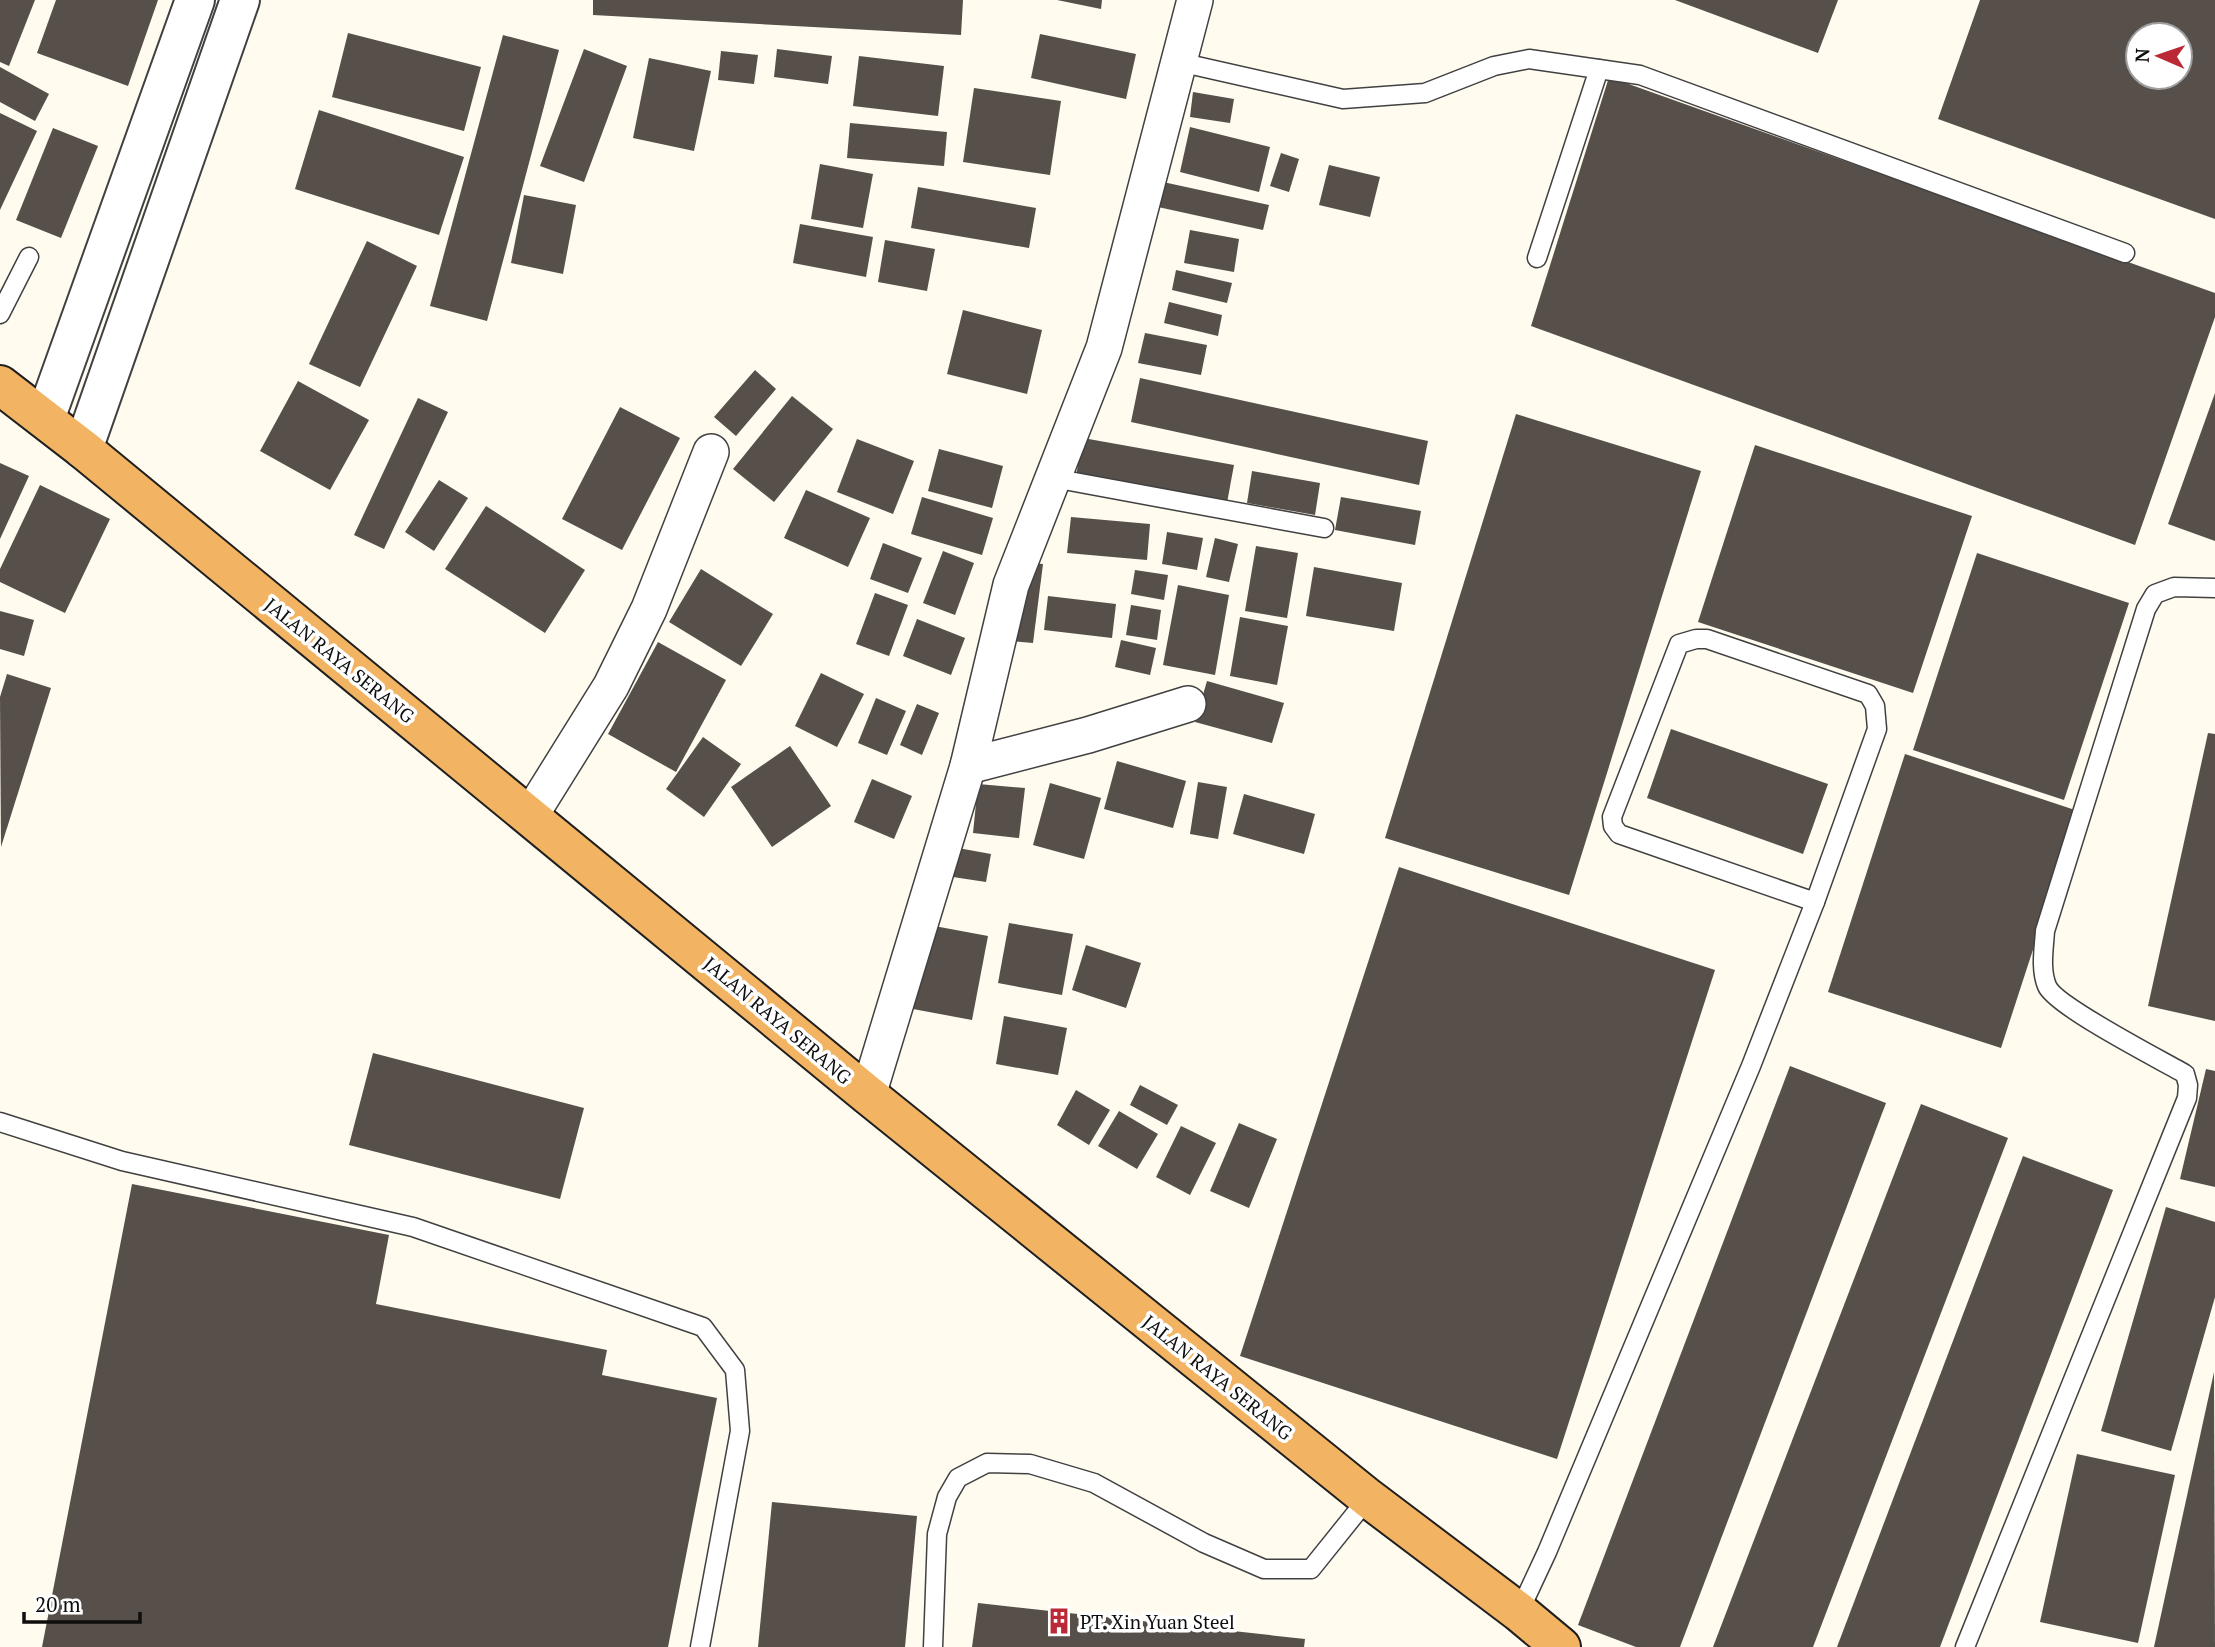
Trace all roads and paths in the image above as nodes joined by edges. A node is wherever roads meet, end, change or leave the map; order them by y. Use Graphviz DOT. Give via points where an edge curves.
graph roads {
  1 [pos="195,0"];
  2 [pos="240,0"];
  3 [pos="1195,0"];
  4 [pos="1179,62"];
  5 [pos="1598,69"];
  6 [pos="2125,253"];
  7 [pos="29,257"];
  8 [pos="1536,258"];
  9 [pos="0,314"];
  10 [pos="0,386"];
  11 [pos="44,419"];
  12 [pos="83,449"];
  13 [pos="711,452"];
  14 [pos="1053,478"];
  15 [pos="1324,528"];
  16 [pos="2215,588"];
  17 [pos="1188,704"];
  18 [pos="968,766"];
  19 [pos="530,816"];
  20 [pos="1815,902"];
  21 [pos="868,1095"];
  22 [pos="0,1122"];
  23 [pos="1368,1498"];
  24 [pos="1519,1612"];
  25 [pos="699,1647"];
  26 [pos="933,1647"];
  27 [pos="1561,1647"];
  28 [pos="1965,1647"];
  1 -- 11 [label="street"];
  2 -- 12 [label="street"];
  3 -- 4 [label="street"];
  4 -- 5 [label="lane" via="1343,99 1425,93 1494,66 1529,59"];
  4 -- 14 [label="street" via="1104,348"];
  5 -- 6 [label="lane" via="1640,75"];
  5 -- 8 [label="lane"];
  7 -- 9 [label="lane"];
  10 -- 11 [label="highway, JALAN RAYA SERANG"];
  11 -- 12 [label="highway, JALAN RAYA SERANG"];
  12 -- 19 [label="highway, JALAN RAYA SERANG"];
  13 -- 19 [label="street" via="649,609 611,687"];
  14 -- 15 [label="lane"];
  14 -- 18 [label="street" via="1011,584"];
  16 -- 28 [label="lane" via="2174,587 2155,594 2146,609 2045,931 2043,959 2047,987 2068,1007 2185,1074 2187,1098"];
  17 -- 18 [label="street"];
  18 -- 21 [label="street"];
  19 -- 21 [label="highway, JALAN RAYA SERANG"];
  20 -- 20 [label="lane" via="1877,729 1875,706 1867,694 1707,639 1679,644 1612,817 1613,826 1619,834"];
  20 -- 24 [label="lane" via="1746,1079"];
  21 -- 23 [label="highway, JALAN RAYA SERANG"];
  22 -- 25 [label="lane" via="122,1161 413,1227 703,1327 735,1370 740,1431"];
  23 -- 24 [label="highway, JALAN RAYA SERANG"];
  23 -- 26 [label="lane" via="1311,1569 1264,1569 1204,1543 1094,1483 1030,1464 987,1463 958,1478 947,1497 937,1534"];
  24 -- 27 [label="highway, JALAN RAYA SERANG"];
}
